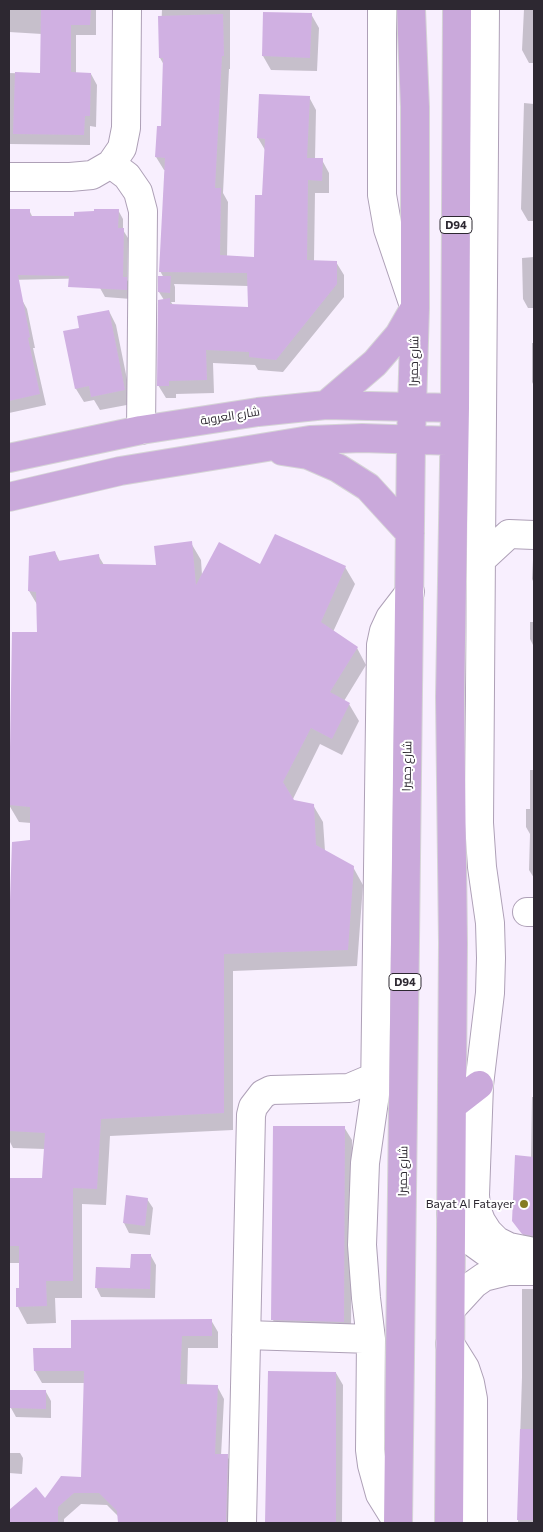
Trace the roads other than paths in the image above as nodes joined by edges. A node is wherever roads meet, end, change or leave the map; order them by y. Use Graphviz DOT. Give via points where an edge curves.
graph roads {
  1 [pos="127,9"];
  2 [pos="382,9"];
  3 [pos="412,9"];
  4 [pos="457,9"];
  5 [pos="485,9"];
  6 [pos="111,164"];
  7 [pos="9,176"];
  8 [pos="415,308"];
  9 [pos="326,405"];
  10 [pos="413,407"];
  11 [pos="455,408"];
  12 [pos="141,430"];
  13 [pos="411,440"];
  14 [pos="454,441"];
  15 [pos="258,448"];
  16 [pos="9,458"];
  17 [pos="14,500"];
  18 [pos="482,503"];
  19 [pos="410,533"];
  20 [pos="522,534"];
  21 [pos="482,559"];
  22 [pos="410,592"];
  23 [pos="375,1077"];
  24 [pos="479,1085"];
  25 [pos="452,1106"];
  26 [pos="451,1214"];
  27 [pos="534,1252"];
  28 [pos="534,1259"];
  29 [pos="534,1271"];
  30 [pos="451,1309"];
  31 [pos="246,1336"];
  32 [pos="371,1339"];
  33 [pos="450,1344"];
  34 [pos="242,1523"];
  35 [pos="398,1523"];
  36 [pos="449,1523"];
  37 [pos="473,1523"];
  1 -- 6 [label="street" via="126,128 122,148"];
  2 -- 8 [label="street" via="382,195 388,229"];
  3 -- 8 [label="main road, شارع جميرا / D94"];
  4 -- 11 [label="main road, D94"];
  5 -- 18 [label="street"];
  6 -- 7 [label="street" via="92,175"];
  6 -- 12 [label="street" via="127,176 138,192 143,211"];
  8 -- 9 [label="main road" via="399,335 375,363"];
  8 -- 10 [label="main road, شارع جميرا / D94"];
  9 -- 10 [label="main road, شارع العروبة"];
  9 -- 12 [label="main road, شارع العروبة"];
  10 -- 11 [label="main road, شارع العروبة"];
  10 -- 13 [label="main road, شارع جميرا / D94"];
  11 -- 14 [label="main road, D94"];
  12 -- 16 [label="main road, شارع العروبة"];
  13 -- 14 [label="main road"];
  13 -- 15 [label="main road" via="362,438"];
  13 -- 19 [label="main road, شارع جميرا / D94"];
  14 -- 25 [label="main road, D94" via="450,697"];
  15 -- 17 [label="main road" via="120,471"];
  15 -- 19 [label="main road" via="308,455 338,468 368,487"];
  18 -- 20 [label="street"];
  18 -- 21 [label="street"];
  19 -- 22 [label="main road, شارع جميرا / D94"];
  20 -- 21 [label="street"];
  21 -- 24 [label="street" via="479,823 491,958"];
  22 -- 23 [label="street" via="390,618 381,645"];
  22 -- 35 [label="main road, شارع جميرا / D94"];
  23 -- 31 [label="street" via="358,1086 341,1089 271,1090 263,1094 253,1107"];
  23 -- 32 [label="street" via="365,1163 362,1245"];
  24 -- 25 [label="main road"];
  24 -- 27 [label="street" via="476,1208 484,1226 497,1241 509,1248"];
  25 -- 26 [label="main road, D94"];
  26 -- 28 [label="street" via="472,1241 489,1254 509,1260"];
  26 -- 30 [label="main road, D94"];
  29 -- 30 [label="street" via="508,1271 484,1277"];
  30 -- 33 [label="main road, D94"];
  31 -- 32 [label="street"];
  31 -- 34 [label="street"];
  32 -- 35 [label="street" via="372,1465 380,1494"];
  33 -- 36 [label="main road, D94"];
  33 -- 37 [label="street" via="465,1368 473,1399"];
}
